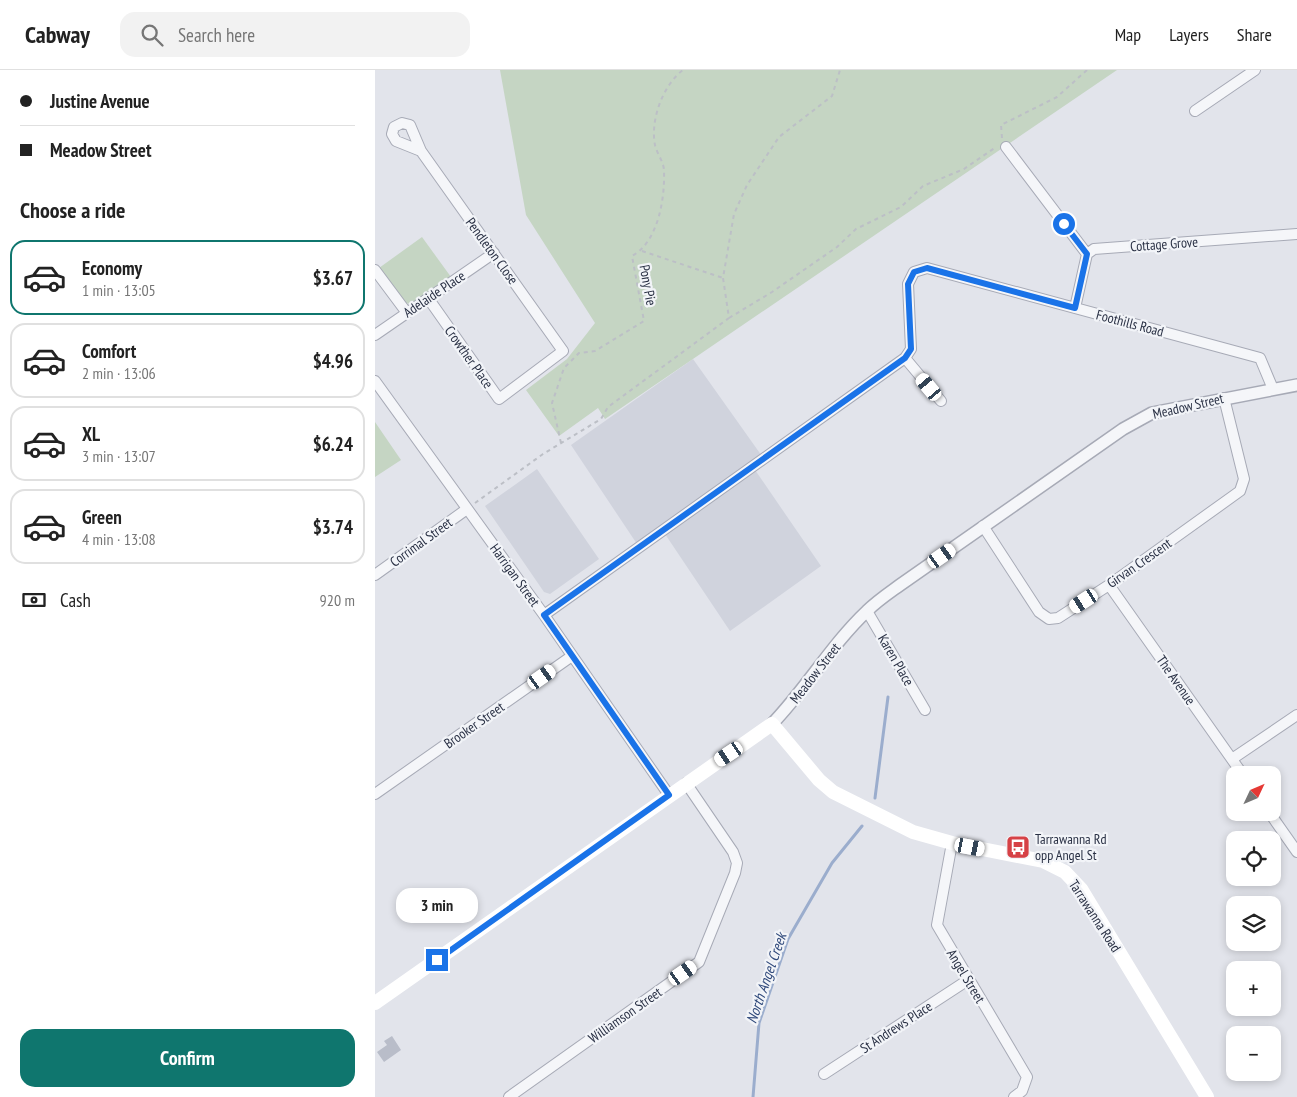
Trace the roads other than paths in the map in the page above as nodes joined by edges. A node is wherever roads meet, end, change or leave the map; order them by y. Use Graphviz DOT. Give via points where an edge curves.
graph roads {
  1 [pos="1255,70"];
  2 [pos="1195,112"];
  3 [pos="1006,147"];
  4 [pos="421,151"];
  5 [pos="1297,234"];
  6 [pos="494,253"];
  7 [pos="1087,254"];
  8 [pos="375,270"];
  9 [pos="427,298"];
  10 [pos="1075,308"];
  11 [pos="407,312"];
  12 [pos="375,335"];
  13 [pos="563,351"];
  14 [pos="905,358"];
  15 [pos="375,381"];
  16 [pos="1297,385"];
  17 [pos="1273,389"];
  18 [pos="1224,398"];
  19 [pos="941,401"];
  20 [pos="467,509"];
  21 [pos="983,526"];
  22 [pos="375,575"];
  23 [pos="1109,585"];
  24 [pos="867,611"];
  25 [pos="544,615"];
  26 [pos="572,656"];
  27 [pos="925,710"];
  28 [pos="1297,715"];
  29 [pos="772,724"];
  30 [pos="1232,759"];
  31 [pos="1237,766"];
  32 [pos="686,784"];
  33 [pos="375,794"];
  34 [pos="669,795"];
  35 [pos="1275,821"];
  36 [pos="952,843"];
  37 [pos="1297,852"];
  38 [pos="968,980"];
  39 [pos="375,1004"];
  40 [pos="824,1074"];
  41 [pos="509,1097"];
  42 [pos="1014,1097"];
  43 [pos="1207,1097"];
  1 -- 2 [label="street"];
  3 -- 7 [label="street"];
  4 -- 6 [label="street, Pendleton Close"];
  5 -- 7 [label="street, Cottage Grove" via="1093,249"];
  6 -- 9 [label="street, Adelaide Place"];
  6 -- 13 [label="street, Pendleton Close"];
  7 -- 10 [label="street"];
  8 -- 11 [label="street"];
  9 -- 11 [label="street, Adelaide Place"];
  9 -- 13 [label="street, Crowther Place" via="499,399"];
  10 -- 14 [label="street, Foothills Road" via="927,268 914,272 908,284 911,349"];
  10 -- 17 [label="street, Foothills Road" via="1260,358"];
  11 -- 12 [label="street, Adelaide Place"];
  14 -- 19 [label="street"];
  14 -- 25 [label="street"];
  15 -- 20 [label="street, Harrigan Street"];
  16 -- 17 [label="street"];
  17 -- 18 [label="street, Meadow Street"];
  18 -- 21 [label="street, Meadow Street" via="1152,413 1123,429"];
  18 -- 23 [label="street, Girvan Crescent" via="1244,479 1240,491"];
  20 -- 22 [label="street, Corrimal Street"];
  20 -- 25 [label="street, Harrigan Street"];
  21 -- 23 [label="street, Girvan Crescent" via="1039,612 1049,619 1058,618"];
  21 -- 24 [label="street, Meadow Street"];
  23 -- 30 [label="street, The Avenue"];
  24 -- 27 [label="street, Karen Place"];
  24 -- 29 [label="street, Meadow Street"];
  25 -- 26 [label="street, Harrigan Street"];
  26 -- 33 [label="street, Brooker Street"];
  26 -- 34 [label="street, Harrigan Street"];
  28 -- 30 [label="street"];
  29 -- 32 [label="main road, Meadow Street"];
  29 -- 36 [label="main road, Tarrawanna Road" via="833,792 913,832"];
  30 -- 31 [label="street, The Avenue"];
  32 -- 34 [label="main road, Meadow Street"];
  32 -- 41 [label="street, Williamson Street" via="733,852 737,863 699,962"];
  34 -- 39 [label="main road, Meadow Street"];
  35 -- 37 [label="street"];
  36 -- 38 [label="street, Angel Street" via="937,925"];
  36 -- 43 [label="main road, Tarrawanna Road" via="1043,861 1074,880"];
  38 -- 40 [label="street, St Andrews Place"];
  38 -- 42 [label="street, Angel Street" via="1027,1077 1022,1091"];
}
